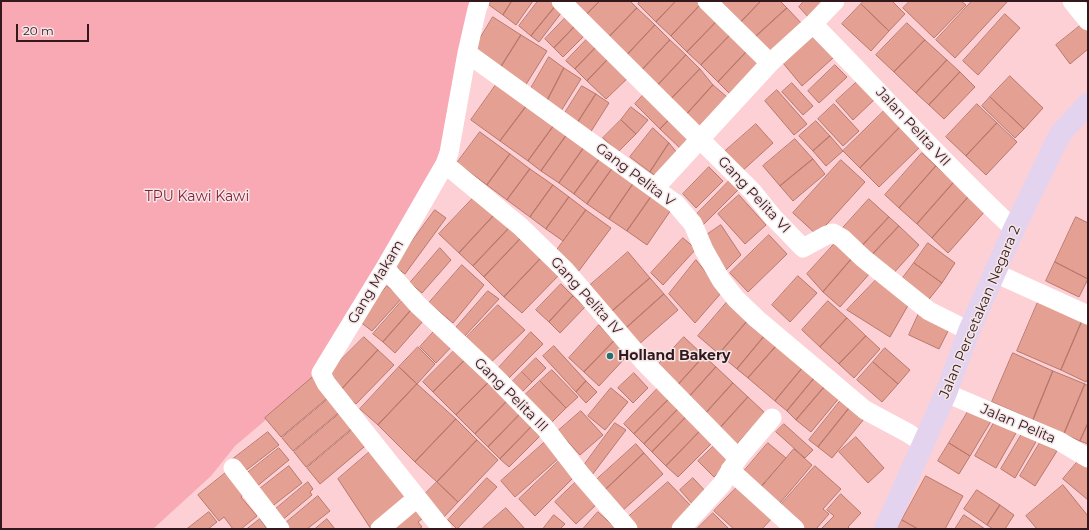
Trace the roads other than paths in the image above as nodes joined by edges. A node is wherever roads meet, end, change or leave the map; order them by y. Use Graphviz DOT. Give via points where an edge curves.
graph roads {
  1 [pos="480,1"];
  2 [pos="562,1"];
  3 [pos="707,1"];
  4 [pos="835,1"];
  5 [pos="1072,1"];
  6 [pos="1088,21"];
  7 [pos="813,24"];
  8 [pos="467,53"];
  9 [pos="770,63"];
  10 [pos="1088,104"];
  11 [pos="702,139"];
  12 [pos="445,164"];
  13 [pos="655,188"];
  14 [pos="1011,226"];
  15 [pos="385,268"];
  16 [pos="995,273"];
  17 [pos="1088,315"];
  18 [pos="967,330"];
  19 [pos="946,393"];
  20 [pos="772,418"];
  21 [pos="923,443"];
  22 [pos="1088,458"];
  23 [pos="734,464"];
  24 [pos="233,468"];
  25 [pos="418,498"];
  26 [pos="280,529"];
  27 [pos="380,529"];
  28 [pos="442,529"];
  29 [pos="628,529"];
  30 [pos="681,529"];
  31 [pos="795,529"];
  32 [pos="885,529"];
  1 -- 8 [label="street, Gang Makam"];
  2 -- 11 [label="street, Gang Pelita VI"];
  3 -- 9 [label="street"];
  4 -- 7 [label="street"];
  5 -- 6 [label="street"];
  7 -- 9 [label="street"];
  7 -- 14 [label="street, Jalan Pelita VII" via="952,169"];
  8 -- 12 [label="street, Gang Makam"];
  8 -- 13 [label="street, Gang Pelita V"];
  9 -- 11 [label="street"];
  10 -- 14 [label="street, Jalan Percetakan Negara 2" via="1060,134"];
  11 -- 13 [label="street"];
  11 -- 18 [label="street, Gang Pelita VI" via="802,248 833,233 930,311"];
  12 -- 15 [label="street, Gang Makam"];
  12 -- 23 [label="street, Gang Pelita IV" via="521,227 565,270"];
  13 -- 21 [label="street, Gang Pelita V" via="676,204 693,224 721,280 757,319 865,410"];
  14 -- 16 [label="street, Jalan Percetakan Negara 2"];
  15 -- 25 [label="street, Gang Makam" via="321,373 326,383"];
  15 -- 29 [label="street, Gang Pelita III" via="417,304 545,428"];
  16 -- 17 [label="street"];
  16 -- 18 [label="street, Jalan Percetakan Negara 2"];
  18 -- 19 [label="street, Jalan Percetakan Negara 2"];
  19 -- 21 [label="street, Jalan Percetakan Negara 2"];
  19 -- 22 [label="street, Jalan Pelita" via="1060,441"];
  20 -- 23 [label="street"];
  21 -- 32 [label="street, Jalan Percetakan Negara 2"];
  23 -- 30 [label="street" via="722,484"];
  23 -- 31 [label="street, Gang Pelita IV"];
  24 -- 26 [label="street"];
  25 -- 27 [label="street"];
  25 -- 28 [label="street, Gang Makam"];
}
